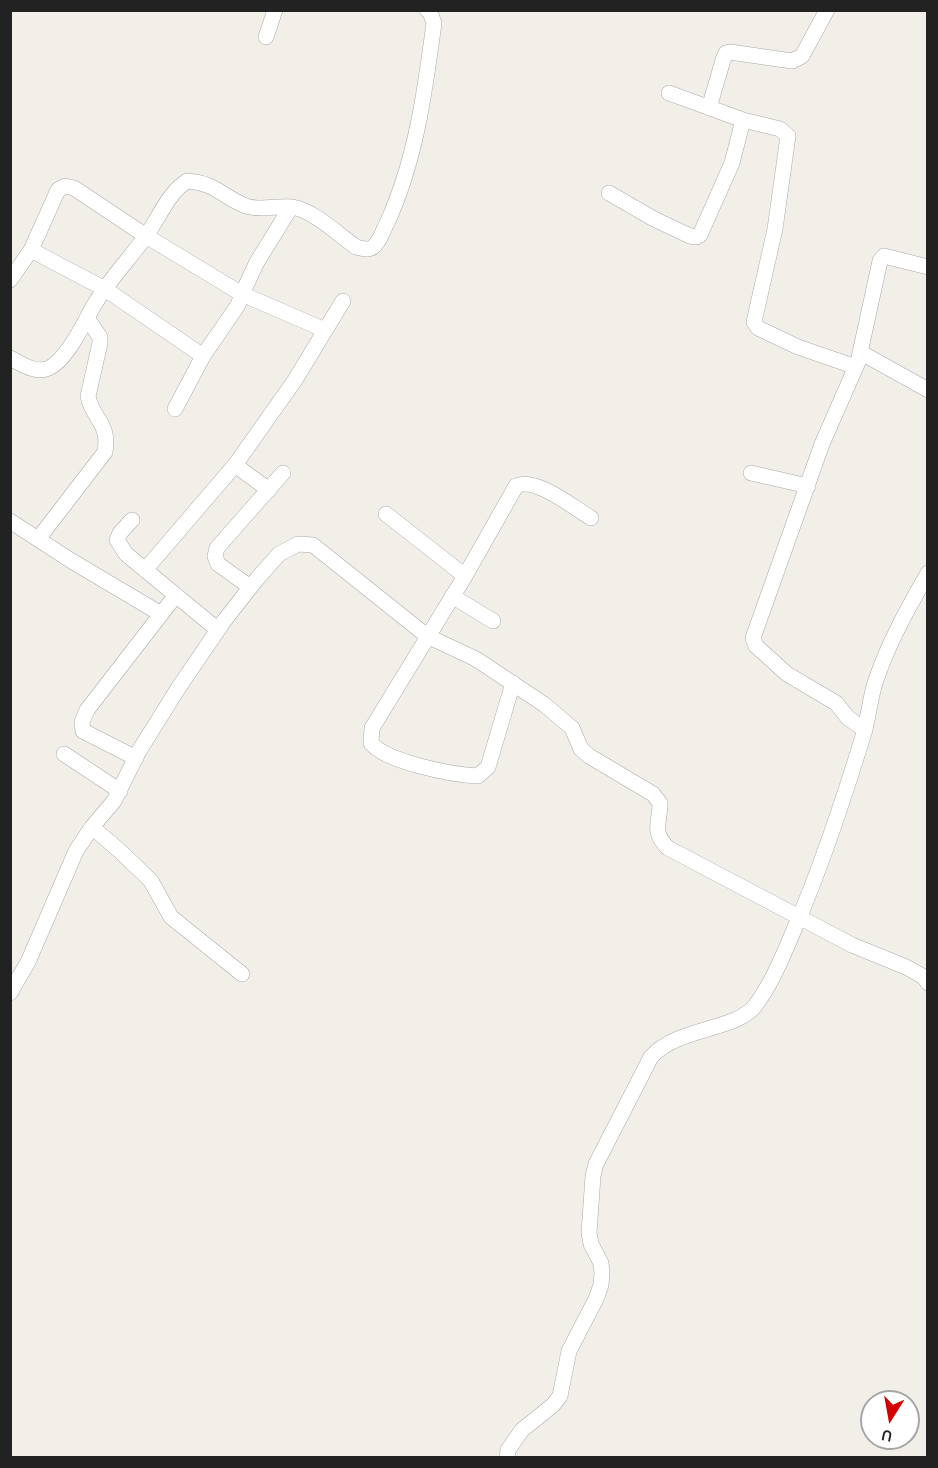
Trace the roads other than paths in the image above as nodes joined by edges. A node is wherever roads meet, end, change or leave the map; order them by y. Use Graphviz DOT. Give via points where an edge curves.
graph roads {
  1 [pos="275,10"];
  2 [pos="427,10"];
  3 [pos="827,10"];
  4 [pos="266,37"];
  5 [pos="669,93"];
  6 [pos="709,108"];
  7 [pos="743,120"];
  8 [pos="609,193"];
  9 [pos="291,207"];
  10 [pos="146,236"];
  11 [pos="31,250"];
  12 [pos="927,267"];
  13 [pos="10,280"];
  14 [pos="105,289"];
  15 [pos="242,294"];
  16 [pos="343,301"];
  17 [pos="87,318"];
  18 [pos="325,330"];
  19 [pos="203,356"];
  20 [pos="10,358"];
  21 [pos="858,360"];
  22 [pos="927,390"];
  23 [pos="174,409"];
  24 [pos="235,465"];
  25 [pos="283,473"];
  26 [pos="752,473"];
  27 [pos="808,486"];
  28 [pos="269,490"];
  29 [pos="386,514"];
  30 [pos="591,518"];
  31 [pos="132,519"];
  32 [pos="10,521"];
  33 [pos="38,539"];
  34 [pos="145,570"];
  35 [pos="927,573"];
  36 [pos="465,576"];
  37 [pos="250,587"];
  38 [pos="176,595"];
  39 [pos="452,596"];
  40 [pos="161,614"];
  41 [pos="492,621"];
  42 [pos="218,630"];
  43 [pos="427,636"];
  44 [pos="513,683"];
  45 [pos="865,730"];
  46 [pos="64,754"];
  47 [pos="136,758"];
  48 [pos="120,791"];
  49 [pos="92,827"];
  50 [pos="800,917"];
  51 [pos="242,974"];
  52 [pos="927,983"];
  53 [pos="10,993"];
  54 [pos="507,1458"];
  1 -- 4 [label="street"];
  2 -- 9 [label="street" via="434,23 413,146 399,197 379,239 373,247 356,247 312,216"];
  3 -- 6 [label="street" via="802,56 792,61 726,54"];
  5 -- 6 [label="street"];
  6 -- 7 [label="street"];
  7 -- 8 [label="street" via="732,163 700,235 690,236"];
  7 -- 21 [label="street" via="780,129 789,141 754,322 758,328 798,347"];
  9 -- 10 [label="street" via="255,208 210,185 187,181 177,187"];
  9 -- 15 [label="street"];
  10 -- 11 [label="street" via="74,188 65,186 58,190"];
  10 -- 14 [label="street"];
  10 -- 15 [label="street"];
  11 -- 13 [label="street"];
  11 -- 14 [label="street"];
  12 -- 21 [label="street" via="883,256"];
  14 -- 17 [label="street"];
  14 -- 19 [label="street"];
  15 -- 18 [label="street"];
  15 -- 19 [label="street"];
  16 -- 18 [label="street"];
  17 -- 20 [label="street" via="66,352 51,367 25,367"];
  17 -- 33 [label="street" via="100,337 88,396 104,427 105,452"];
  18 -- 24 [label="street"];
  19 -- 23 [label="street"];
  21 -- 22 [label="street"];
  21 -- 27 [label="street"];
  24 -- 28 [label="street"];
  24 -- 34 [label="street"];
  25 -- 28 [label="street"];
  26 -- 27 [label="street"];
  27 -- 45 [label="street" via="754,642 787,674 836,703"];
  28 -- 37 [label="street" via="217,548 215,556 218,564"];
  29 -- 36 [label="street"];
  30 -- 36 [label="street" via="537,485 520,484"];
  31 -- 34 [label="street" via="117,542"];
  32 -- 33 [label="street"];
  33 -- 40 [label="street"];
  34 -- 38 [label="street"];
  35 -- 45 [label="street" via="892,640 876,682"];
  36 -- 39 [label="street"];
  37 -- 42 [label="street"];
  37 -- 43 [label="street" via="279,554 298,544 313,545"];
  38 -- 40 [label="street"];
  38 -- 42 [label="street"];
  39 -- 41 [label="street"];
  39 -- 43 [label="street"];
  40 -- 47 [label="street" via="87,710 82,722 83,731"];
  42 -- 47 [label="street"];
  43 -- 44 [label="street" via="476,659"];
  43 -- 44 [label="street" via="372,728 370,743 375,748 407,762 478,776 488,767"];
  44 -- 50 [label="street" via="572,728 581,749 589,756 653,794 660,803 658,837 668,848"];
  45 -- 50 [label="street"];
  46 -- 48 [label="street"];
  47 -- 48 [label="street"];
  48 -- 49 [label="street"];
  49 -- 51 [label="street" via="151,881 171,917"];
  49 -- 53 [label="street" via="76,851 28,962"];
  50 -- 52 [label="street" via="852,945 906,967"];
  50 -- 54 [label="street" via="753,1009 742,1018 694,1032 657,1050 651,1057 593,1176 589,1233 601,1263 599,1292 569,1351 560,1396 522,1430"];
}
